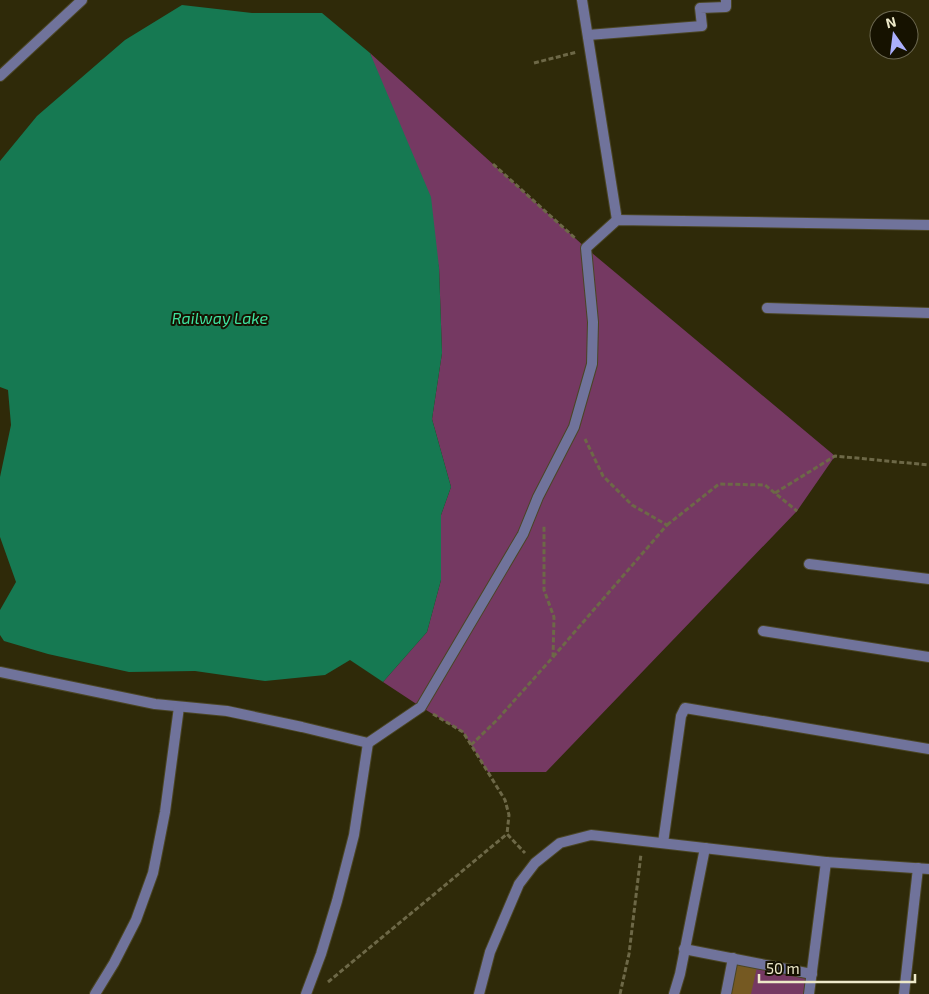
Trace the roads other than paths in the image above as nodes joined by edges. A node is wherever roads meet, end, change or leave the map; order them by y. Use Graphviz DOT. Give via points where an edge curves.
graph roads {
  1 [pos="82,0"];
  2 [pos="582,0"];
  3 [pos="726,0"];
  4 [pos="588,35"];
  5 [pos="0,76"];
  6 [pos="617,220"];
  7 [pos="929,225"];
  8 [pos="767,308"];
  9 [pos="929,313"];
  10 [pos="809,564"];
  11 [pos="929,579"];
  12 [pos="763,631"];
  13 [pos="929,657"];
  14 [pos="0,672"];
  15 [pos="179,706"];
  16 [pos="368,743"];
  17 [pos="929,750"];
  18 [pos="663,843"];
  19 [pos="705,848"];
  20 [pos="826,862"];
  21 [pos="918,868"];
  22 [pos="929,869"];
  23 [pos="684,949"];
  24 [pos="732,958"];
  25 [pos="812,974"];
  26 [pos="95,994"];
  27 [pos="306,994"];
  28 [pos="480,994"];
  29 [pos="674,994"];
  30 [pos="726,994"];
  31 [pos="810,994"];
  32 [pos="904,994"];
  1 -- 5 [label="street"];
  2 -- 4 [label="street"];
  3 -- 4 [label="street" via="726,7 700,8 702,26"];
  4 -- 6 [label="street"];
  6 -- 7 [label="street"];
  6 -- 16 [label="street" via="586,248 593,322 592,364 574,427 523,534 421,707"];
  8 -- 9 [label="street"];
  10 -- 11 [label="street"];
  12 -- 13 [label="street"];
  14 -- 15 [label="street" via="155,704"];
  15 -- 16 [label="street" via="227,711"];
  15 -- 26 [label="street" via="153,873 136,920"];
  16 -- 27 [label="street" via="354,835 321,954"];
  17 -- 18 [label="street" via="685,708 681,716"];
  18 -- 19 [label="street"];
  18 -- 28 [label="street" via="591,835 560,843 535,863 519,884 490,952"];
  19 -- 20 [label="street"];
  19 -- 23 [label="street"];
  20 -- 21 [label="street"];
  20 -- 25 [label="street"];
  21 -- 22 [label="street"];
  21 -- 32 [label="street"];
  23 -- 24 [label="street"];
  23 -- 29 [label="street"];
  24 -- 25 [label="street"];
  24 -- 30 [label="street"];
  25 -- 31 [label="street"];
}
